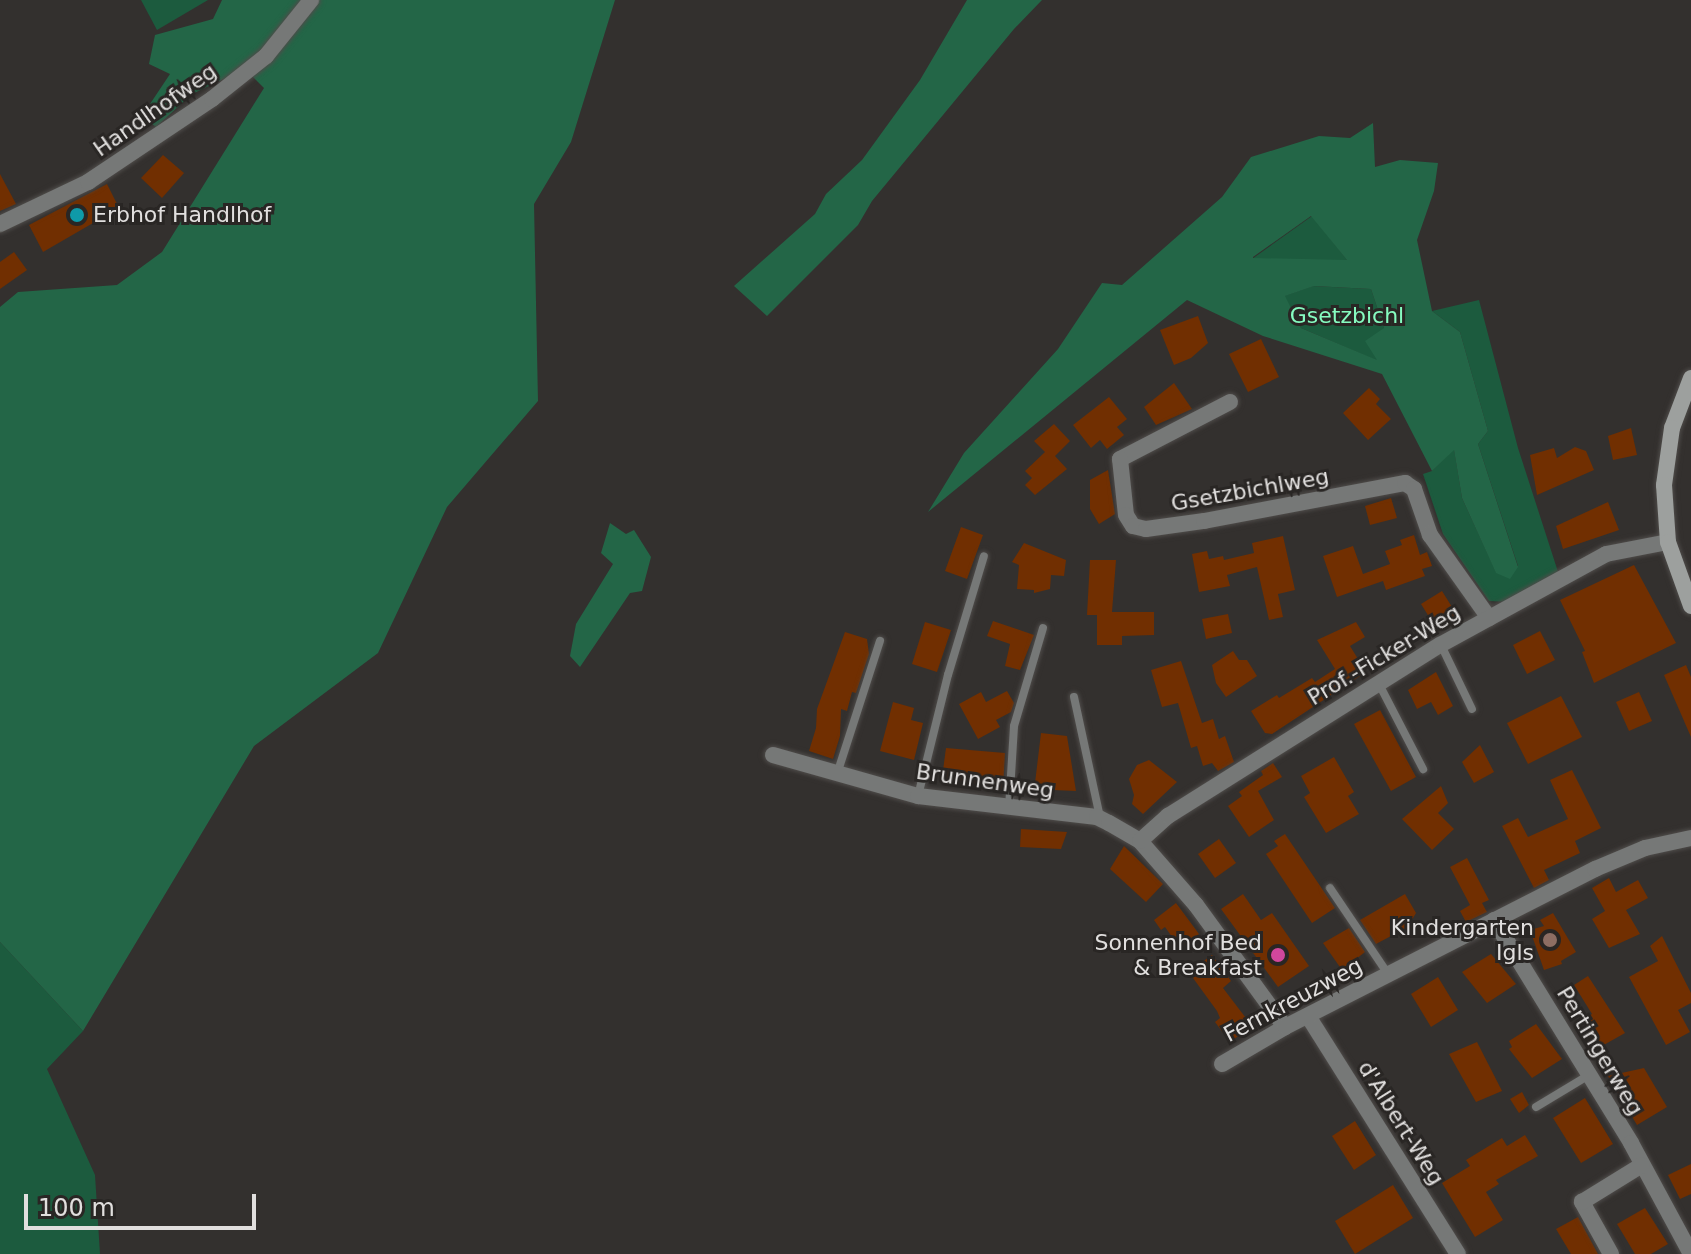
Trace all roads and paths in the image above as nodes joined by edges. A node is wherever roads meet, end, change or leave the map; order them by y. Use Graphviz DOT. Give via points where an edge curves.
graph roads {
  1 [pos="311,0"];
  2 [pos="0,224"];
  3 [pos="1691,378"];
  4 [pos="1230,402"];
  5 [pos="1668,542"];
  6 [pos="984,556"];
  7 [pos="1691,606"];
  8 [pos="1489,618"];
  9 [pos="1043,628"];
  10 [pos="880,641"];
  11 [pos="1440,645"];
  12 [pos="1378,684"];
  13 [pos="1074,697"];
  14 [pos="1472,709"];
  15 [pos="773,755"];
  16 [pos="1423,769"];
  17 [pos="837,775"];
  18 [pos="918,796"];
  19 [pos="1009,809"];
  20 [pos="1100,818"];
  21 [pos="1691,838"];
  22 [pos="1140,841"];
  23 [pos="1330,888"];
  24 [pos="1494,920"];
  25 [pos="1388,974"];
  26 [pos="1308,1016"];
  27 [pos="1285,1027"];
  28 [pos="1222,1064"];
  29 [pos="1589,1075"];
  30 [pos="1536,1107"];
  31 [pos="1642,1165"];
  32 [pos="1458,1254"];
  33 [pos="1611,1254"];
  34 [pos="1691,1254"];
  1 -- 2 [label="street, Handlhofweg" via="266,56 212,99 88,182"];
  3 -- 5 [label="main road" via="1665,465"];
  4 -- 8 [label="street, Gsetzbichlweg" via="1120,459 1126,515 1133,526 1204,521 1405,483 1414,489 1430,535"];
  5 -- 7 [label="main road"];
  5 -- 8 [label="street, Prof.-Ficker-Weg" via="1606,554"];
  6 -- 18 [label="lane"];
  8 -- 11 [label="street, Prof.-Ficker-Weg"];
  9 -- 19 [label="lane" via="1014,726"];
  10 -- 17 [label="lane"];
  11 -- 12 [label="street, Prof.-Ficker-Weg"];
  11 -- 14 [label="lane"];
  12 -- 16 [label="lane"];
  12 -- 22 [label="street, Prof.-Ficker-Weg" via="1168,816"];
  13 -- 20 [label="lane"];
  15 -- 17 [label="street, Brunnenweg"];
  17 -- 18 [label="street, Brunnenweg"];
  18 -- 19 [label="street, Brunnenweg"];
  19 -- 20 [label="street, Brunnenweg"];
  20 -- 22 [label="street, Brunnenweg"];
  21 -- 24 [label="street, Fernkreuzweg" via="1631,853"];
  22 -- 27 [label="street, Brunnenweg" via="1196,905"];
  23 -- 25 [label="lane"];
  24 -- 25 [label="street, Fernkreuzweg"];
  24 -- 29 [label="street, Pertingerweg"];
  25 -- 26 [label="street, Fernkreuzweg"];
  26 -- 27 [label="street, Fernkreuzweg"];
  26 -- 32 [label="street, d'Albert-Weg"];
  27 -- 28 [label="street, Fernkreuzweg"];
  29 -- 30 [label="lane"];
  29 -- 31 [label="street, Pertingerweg"];
  31 -- 33 [label="street" via="1582,1202"];
  31 -- 34 [label="street, Pertingerweg"];
}
